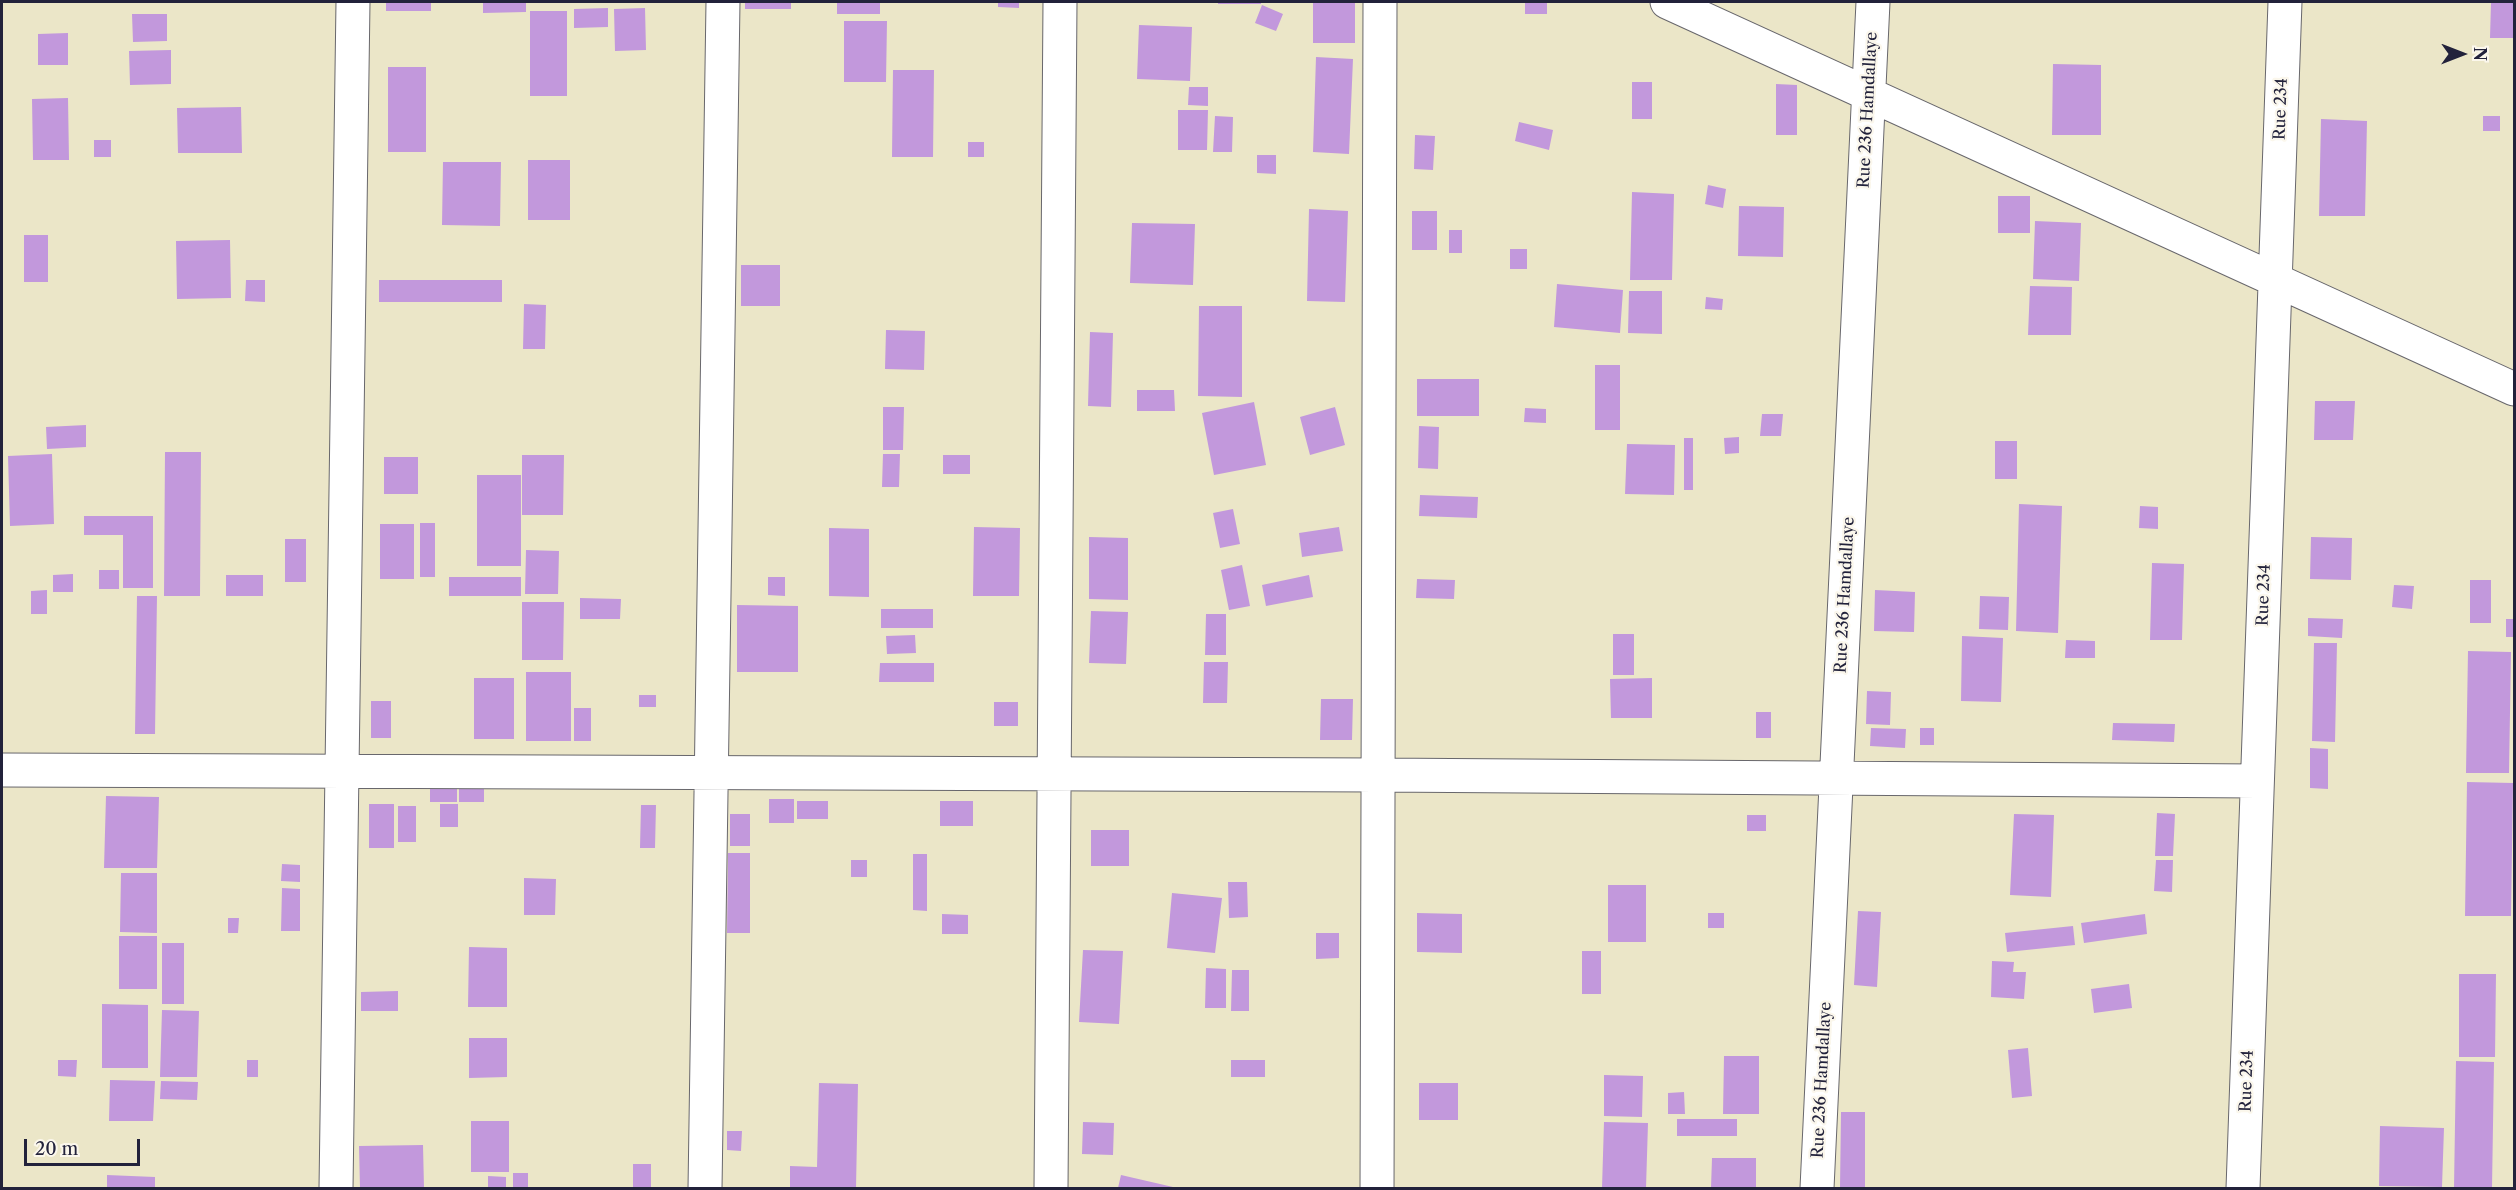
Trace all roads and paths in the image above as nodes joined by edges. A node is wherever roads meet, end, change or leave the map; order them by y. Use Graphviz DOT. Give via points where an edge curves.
graph roads {
  1 [pos="353,2"];
  2 [pos="723,2"];
  3 [pos="1060,2"];
  4 [pos="1380,2"];
  5 [pos="1667,2"];
  6 [pos="1873,2"];
  7 [pos="2285,2"];
  8 [pos="1868,94"];
  9 [pos="2275,278"];
  10 [pos="2514,389"];
  11 [pos="2,770"];
  12 [pos="341,771"];
  13 [pos="712,773"];
  14 [pos="1055,775"];
  15 [pos="1378,775"];
  16 [pos="1836,779"];
  17 [pos="2257,781"];
  18 [pos="336,1188"];
  19 [pos="705,1188"];
  20 [pos="1051,1188"];
  21 [pos="1377,1188"];
  22 [pos="1817,1188"];
  23 [pos="2243,1188"];
  1 -- 12 [label="street"];
  2 -- 13 [label="street"];
  3 -- 14 [label="street"];
  4 -- 15 [label="street"];
  5 -- 8 [label="street"];
  6 -- 8 [label="street, Rue 236 Hamdallaye"];
  7 -- 9 [label="street, Rue 234"];
  8 -- 9 [label="street"];
  8 -- 16 [label="street, Rue 236 Hamdallaye"];
  9 -- 10 [label="street"];
  9 -- 17 [label="street, Rue 234"];
  11 -- 12 [label="street"];
  12 -- 13 [label="street"];
  12 -- 18 [label="street"];
  13 -- 14 [label="street"];
  13 -- 19 [label="street"];
  14 -- 15 [label="street"];
  14 -- 20 [label="street"];
  15 -- 16 [label="street"];
  15 -- 21 [label="street"];
  16 -- 17 [label="street"];
  16 -- 22 [label="street, Rue 236 Hamdallaye"];
  17 -- 23 [label="street, Rue 234"];
}
